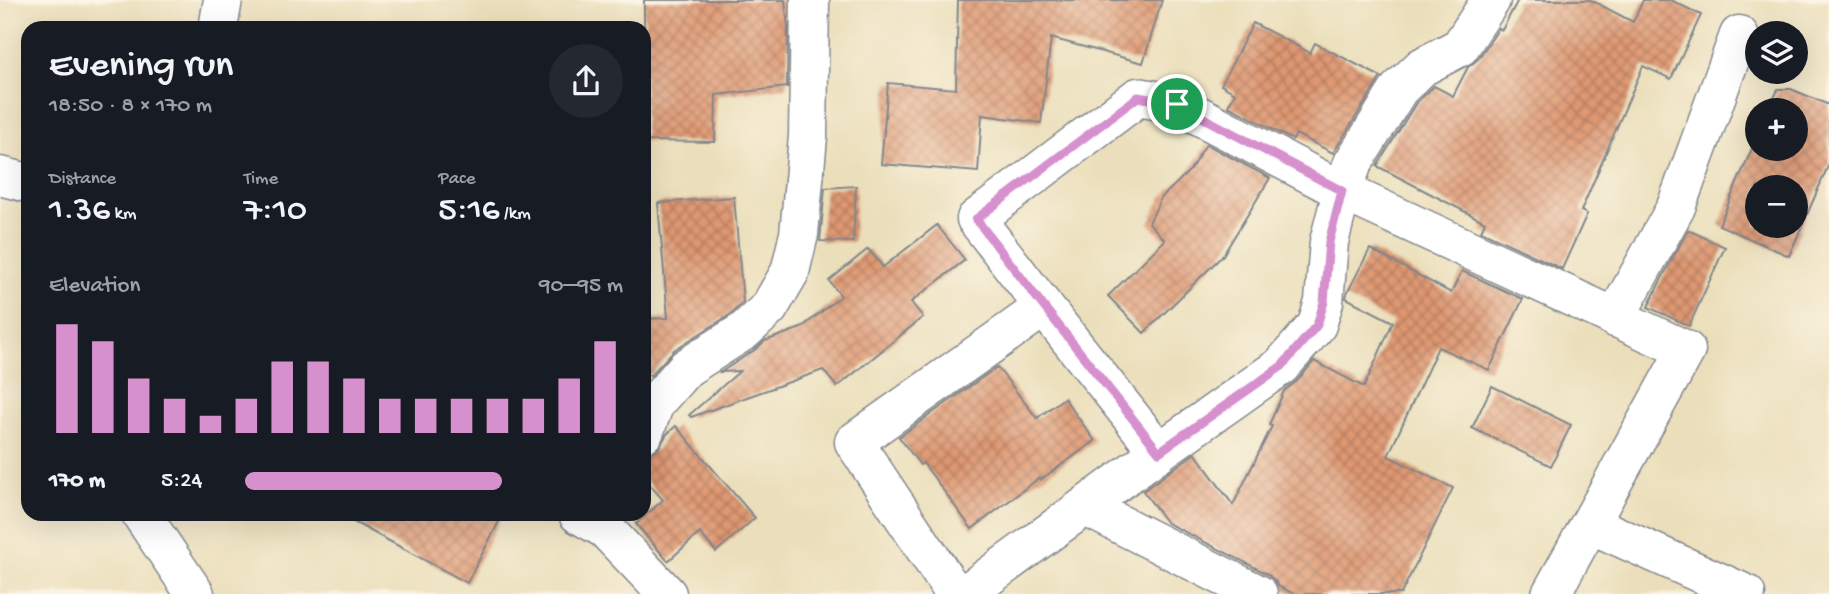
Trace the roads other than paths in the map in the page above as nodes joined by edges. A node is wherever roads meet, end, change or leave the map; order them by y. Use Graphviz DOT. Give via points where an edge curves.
graph roads {
  1 [pos="223,0"];
  2 [pos="810,0"];
  3 [pos="1491,0"];
  4 [pos="219,21"];
  5 [pos="1739,35"];
  6 [pos="0,176"];
  7 [pos="21,181"];
  8 [pos="1342,191"];
  9 [pos="1044,307"];
  10 [pos="1615,317"];
  11 [pos="651,414"];
  12 [pos="1159,452"];
  13 [pos="1086,507"];
  14 [pos="146,521"];
  15 [pos="600,521"];
  16 [pos="1590,524"];
  17 [pos="195,594"];
  18 [pos="667,594"];
  19 [pos="956,594"];
  20 [pos="965,594"];
  21 [pos="1258,594"];
  22 [pos="1551,594"];
  23 [pos="1746,594"];
  1 -- 4 [label="street"];
  2 -- 11 [label="street" via="808,137 799,234 790,272 769,308 744,331 686,368"];
  3 -- 8 [label="street" via="1460,47 1422,67 1399,89 1353,163"];
  5 -- 10 [label="street" via="1676,207"];
  6 -- 7 [label="street"];
  8 -- 9 [label="street" via="1177,104 1138,97 976,219"];
  8 -- 10 [label="street"];
  8 -- 12 [label="street" via="1317,325 1282,366"];
  9 -- 12 [label="street"];
  9 -- 19 [label="street" via="854,442"];
  10 -- 16 [label="street" via="1686,350"];
  12 -- 13 [label="street"];
  13 -- 20 [label="street"];
  13 -- 21 [label="street"];
  14 -- 17 [label="street"];
  15 -- 18 [label="street"];
  16 -- 22 [label="street"];
  16 -- 23 [label="street"];
}
